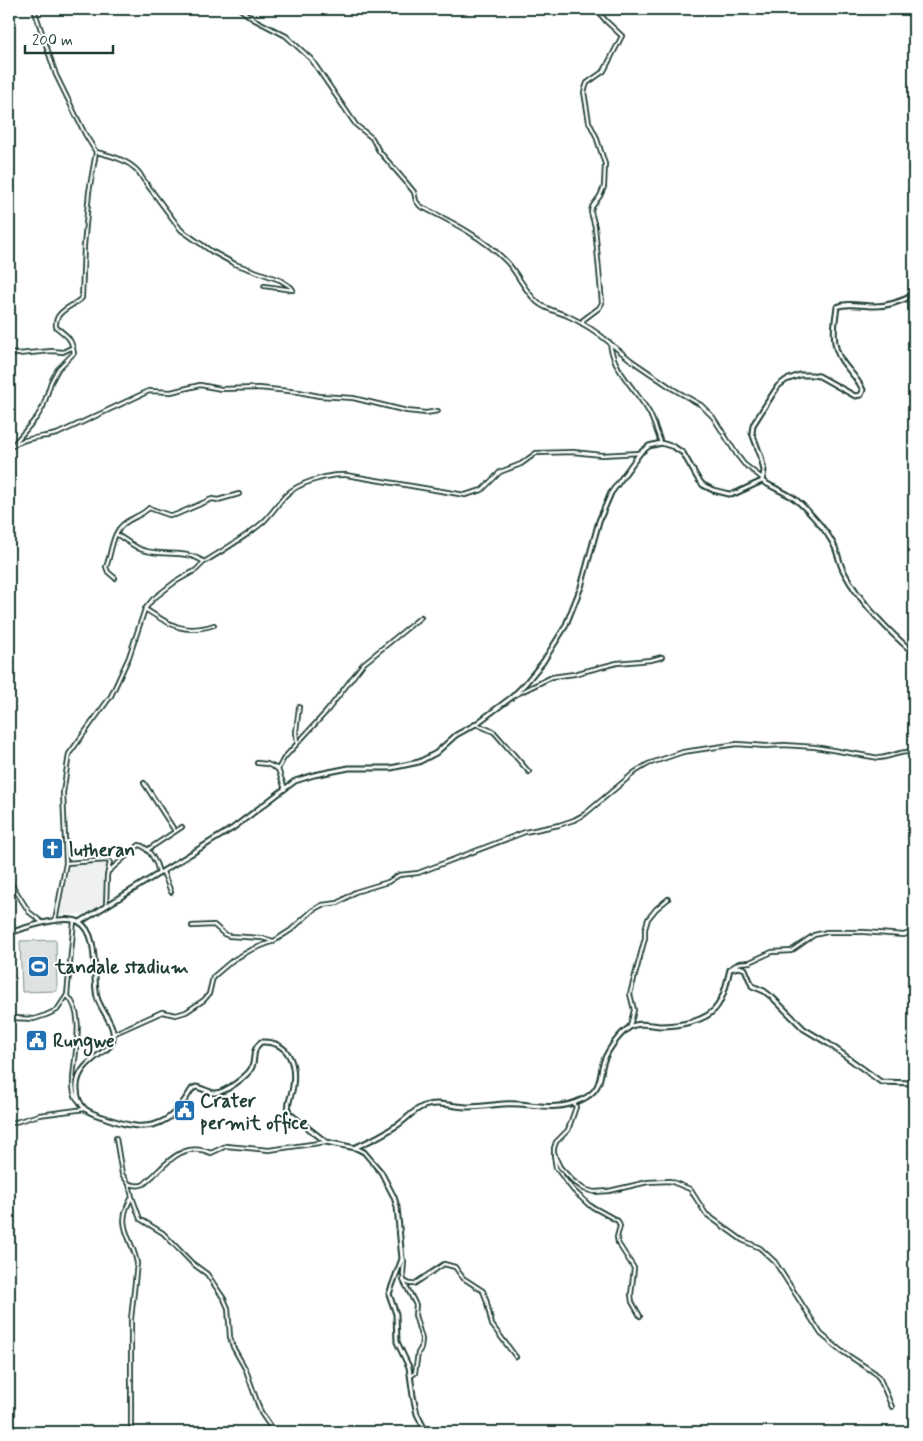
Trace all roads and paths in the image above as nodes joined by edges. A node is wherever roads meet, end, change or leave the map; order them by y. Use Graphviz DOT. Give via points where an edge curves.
graph roads {
  1 [pos="34,9"];
  2 [pos="240,9"];
  3 [pos="596,9"];
  4 [pos="96,152"];
  5 [pos="264,286"];
  6 [pos="914,295"];
  7 [pos="583,324"];
  8 [pos="610,342"];
  9 [pos="73,347"];
  10 [pos="9,353"];
  11 [pos="438,411"];
  12 [pos="661,443"];
  13 [pos="13,445"];
  14 [pos="9,448"];
  15 [pos="640,454"];
  16 [pos="762,479"];
  17 [pos="239,494"];
  18 [pos="116,534"];
  19 [pos="204,562"];
  20 [pos="115,578"];
  21 [pos="145,609"];
  22 [pos="421,617"];
  23 [pos="214,625"];
  24 [pos="914,653"];
  25 [pos="662,657"];
  26 [pos="512,697"];
  27 [pos="299,707"];
  28 [pos="476,724"];
  29 [pos="297,742"];
  30 [pos="914,752"];
  31 [pos="257,763"];
  32 [pos="278,769"];
  33 [pos="529,772"];
  34 [pos="144,783"];
  35 [pos="285,789"];
  36 [pos="182,827"];
  37 [pos="175,831"];
  38 [pos="147,850"];
  39 [pos="66,863"];
  40 [pos="161,871"];
  41 [pos="108,872"];
  42 [pos="9,880"];
  43 [pos="171,892"];
  44 [pos="668,899"];
  45 [pos="106,906"];
  46 [pos="74,920"];
  47 [pos="55,921"];
  48 [pos="80,922"];
  49 [pos="43,923"];
  50 [pos="192,926"];
  51 [pos="914,931"];
  52 [pos="9,933"];
  53 [pos="274,941"];
  54 [pos="730,969"];
  55 [pos="67,995"];
  56 [pos="9,1024"];
  57 [pos="630,1028"];
  58 [pos="113,1034"];
  59 [pos="914,1083"];
  60 [pos="80,1102"];
  61 [pos="574,1102"];
  62 [pos="85,1110"];
  63 [pos="9,1124"];
  64 [pos="116,1138"];
  65 [pos="326,1142"];
  66 [pos="356,1148"];
  67 [pos="554,1154"];
  68 [pos="129,1184"];
  69 [pos="132,1197"];
  70 [pos="402,1260"];
  71 [pos="403,1274"];
  72 [pos="640,1316"];
  73 [pos="516,1357"];
  74 [pos="411,1376"];
  75 [pos="892,1407"];
  76 [pos="130,1432"];
  77 [pos="274,1432"];
  78 [pos="426,1432"];
  1 -- 4 [label="street" via="56,75"];
  2 -- 7 [label="street" via="286,36 311,59 356,125 372,138 379,151 406,181 420,206 493,249 508,262 536,301"];
  3 -- 7 [label="street" via="622,36 604,71 587,83 584,92 589,122 604,156 605,176 604,187 591,212 602,303 583,320"];
  4 -- 5 [label="street" via="113,156 139,171 181,230 235,264 280,280 293,290"];
  4 -- 9 [label="street" via="89,192 82,298 62,312 56,321 56,327 72,340"];
  6 -- 16 [label="street" via="892,304 842,304 838,307 836,349 859,381 863,390 861,395 855,396 812,375 800,375 778,386 753,425 752,433 762,457"];
  7 -- 8 [label="street"];
  8 -- 12 [label="street" via="611,354 649,413"];
  8 -- 16 [label="street" via="632,361 701,405 713,417 744,464"];
  9 -- 10 [label="street" via="63,352"];
  9 -- 13 [label="street" via="74,353 58,369 37,417"];
  11 -- 13 [label="street" via="407,411 353,398 200,385 171,392 149,391 57,434 24,439"];
  12 -- 15 [label="street" via="649,446"];
  12 -- 16 [label="street" via="683,453 698,479 713,490 736,494"];
  13 -- 14 [label="street"];
  15 -- 19 [label="street" via="536,453 521,464 500,472 482,490 465,494 337,474 294,488 262,523"];
  15 -- 26 [label="street" via="611,493 581,587 564,627 544,662"];
  16 -- 24 [label="street" via="792,498 822,528 831,539 844,574 859,596"];
  17 -- 18 [label="street" via="212,499 175,515 148,508 142,515 123,524"];
  18 -- 19 [label="street" via="140,549 188,555"];
  18 -- 20 [label="street" via="106,567"];
  19 -- 21 [label="street" via="153,599"];
  21 -- 23 [label="street" via="181,629"];
  21 -- 39 [label="street" via="129,657 111,696 69,754 63,793"];
  22 -- 29 [label="street" via="363,664 327,711"];
  25 -- 26 [label="street" via="552,676"];
  26 -- 28 [label="street"];
  27 -- 29 [label="street"];
  28 -- 33 [label="street" via="494,732"];
  28 -- 35 [label="street" via="456,735 436,754 419,762 391,768 350,768 314,775 295,781"];
  29 -- 32 [label="street"];
  30 -- 53 [label="street" via="879,758 800,745 737,744 683,752 635,772 574,820 526,832 418,873 399,875 388,882 355,892 338,903 322,905"];
  31 -- 32 [label="street"];
  32 -- 35 [label="street"];
  34 -- 37 [label="street"];
  35 -- 40 [label="street" via="233,828"];
  36 -- 37 [label="street"];
  37 -- 38 [label="street"];
  38 -- 40 [label="street"];
  38 -- 41 [label="street" via="139,845"];
  39 -- 41 [label="street" via="107,860 110,862"];
  39 -- 47 [label="street"];
  40 -- 43 [label="street"];
  40 -- 45 [label="street"];
  41 -- 45 [label="street"];
  42 -- 49 [label="street" via="29,912"];
  44 -- 57 [label="street" via="648,919 645,929 630,994 634,1010"];
  45 -- 48 [label="street"];
  46 -- 47 [label="street"];
  46 -- 48 [label="street"];
  46 -- 55 [label="street"];
  47 -- 49 [label="street"];
  48 -- 58 [label="street" via="91,936 97,997"];
  49 -- 52 [label="street"];
  50 -- 53 [label="street" via="214,925 230,936"];
  51 -- 54 [label="street" via="904,935 828,932 814,935 799,948 772,952"];
  53 -- 58 [label="street" via="233,960 213,977 204,1000 186,1012 176,1015 162,1012"];
  54 -- 57 [label="street" via="713,1012 683,1025 637,1024"];
  54 -- 59 [label="street" via="745,969 752,986 773,998 796,1023 881,1082"];
  55 -- 56 [label="street" via="57,1010 34,1019 14,1018"];
  55 -- 60 [label="street" via="75,1010 79,1035 72,1079 73,1094"];
  57 -- 61 [label="street" via="606,1056 595,1090"];
  58 -- 60 [label="street" via="110,1046 89,1062 78,1078"];
  60 -- 62 [label="street"];
  61 -- 66 [label="street" via="551,1108 530,1104 424,1106 395,1127"];
  61 -- 67 [label="street" via="576,1107 571,1124 556,1142"];
  62 -- 63 [label="street" via="39,1115"];
  62 -- 65 [label="street" via="123,1124 142,1126 165,1120 180,1107 192,1089 196,1087 213,1093 224,1091 247,1074 252,1068 256,1047 261,1042 268,1042 285,1049 291,1058 293,1083 289,1113"];
  64 -- 68 [label="street" via="122,1174"];
  65 -- 66 [label="street"];
  65 -- 68 [label="street" via="270,1150 226,1146 211,1153 184,1151 175,1155 145,1184"];
  66 -- 70 [label="street" via="369,1156 394,1197"];
  67 -- 72 [label="street" via="556,1168 573,1190 589,1205 618,1221 618,1243 634,1268 631,1295"];
  67 -- 75 [label="street" via="560,1167 584,1190 610,1191 648,1182 670,1182 690,1189 706,1214 776,1262 821,1334 875,1373"];
  68 -- 69 [label="street"];
  69 -- 76 [label="street" via="124,1214 125,1233 137,1263 131,1319"];
  69 -- 77 [label="street" via="140,1219 163,1233 207,1274 224,1299 232,1342 261,1413"];
  70 -- 71 [label="street"];
  70 -- 74 [label="street" via="389,1294 396,1314 397,1342"];
  71 -- 73 [label="street" via="404,1281 414,1284 444,1264 455,1267 463,1278 482,1291 492,1325"];
  71 -- 74 [label="street" via="416,1305 415,1315 422,1339 415,1373"];
  74 -- 78 [label="street" via="413,1396"];
}
